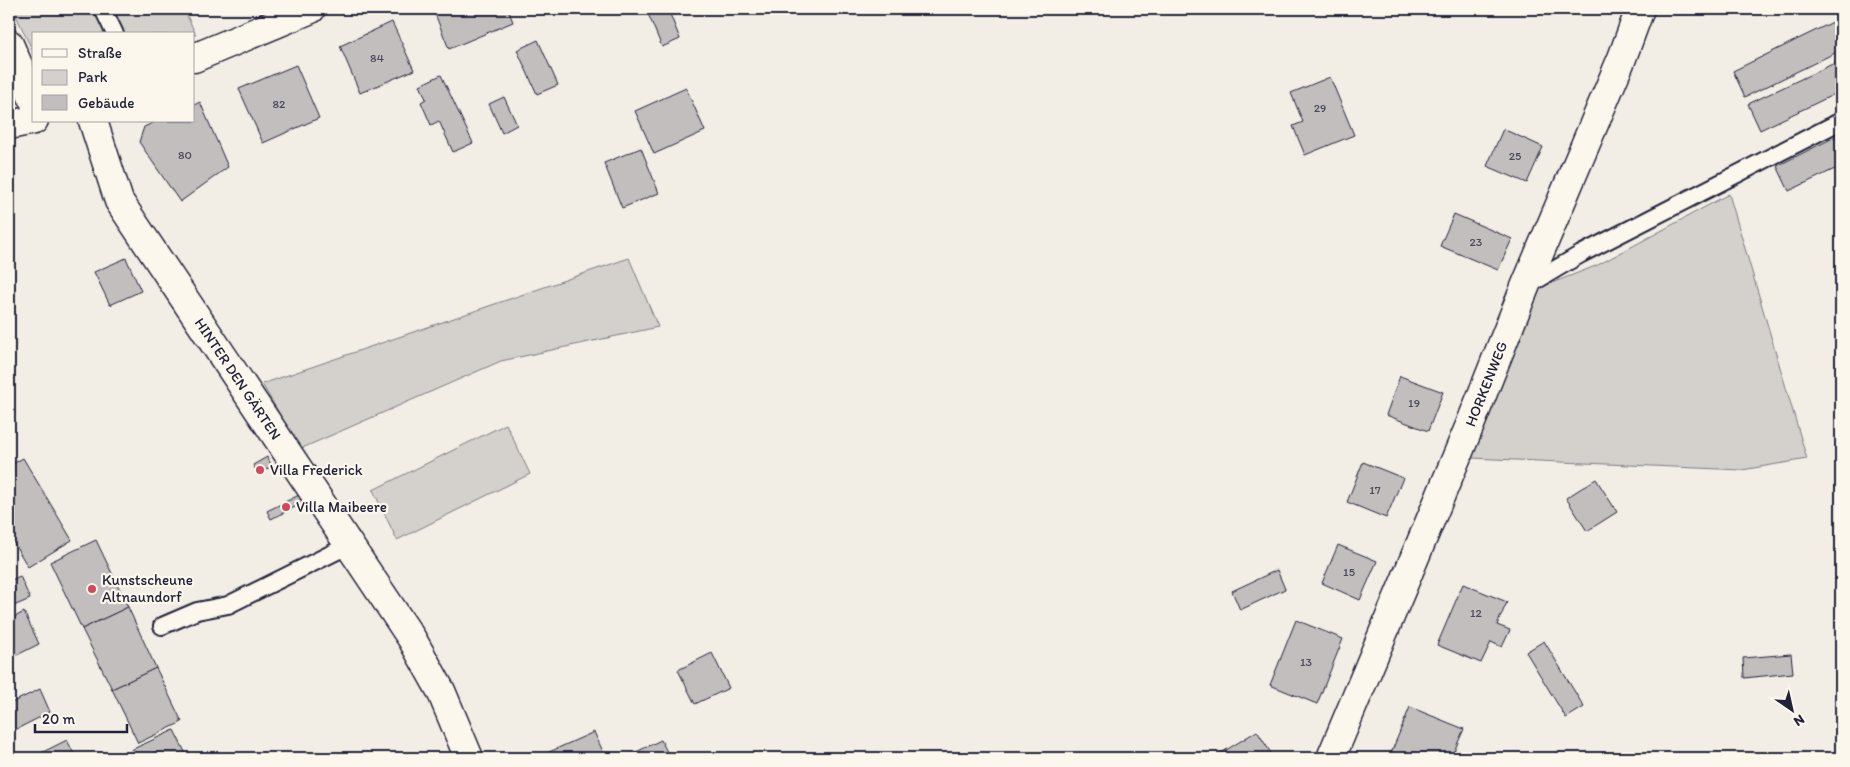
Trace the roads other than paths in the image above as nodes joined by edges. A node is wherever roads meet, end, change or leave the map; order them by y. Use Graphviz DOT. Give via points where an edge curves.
graph roads {
  1 [pos="103,9"];
  2 [pos="311,9"];
  3 [pos="1640,9"];
  4 [pos="114,32"];
  5 [pos="9,44"];
  6 [pos="195,58"];
  7 [pos="32,96"];
  8 [pos="32,120"];
  9 [pos="93,122"];
  10 [pos="1841,122"];
  11 [pos="9,125"];
  12 [pos="1525,287"];
  13 [pos="349,545"];
  14 [pos="162,626"];
  15 [pos="469,758"];
  16 [pos="1332,758"];
  1 -- 4 [label="lane"];
  2 -- 6 [label="street"];
  3 -- 12 [label="street, HORKENWEG"];
  5 -- 7 [label="street"];
  8 -- 11 [label="street"];
  9 -- 13 [label="street, HINTER DEN GÄRTEN" via="119,201"];
  10 -- 12 [label="lane" via="1582,254"];
  12 -- 16 [label="street, HORKENWEG"];
  13 -- 14 [label="lane" via="228,605 198,611"];
  13 -- 15 [label="street, HINTER DEN GÄRTEN" via="412,638 441,691"];
}
